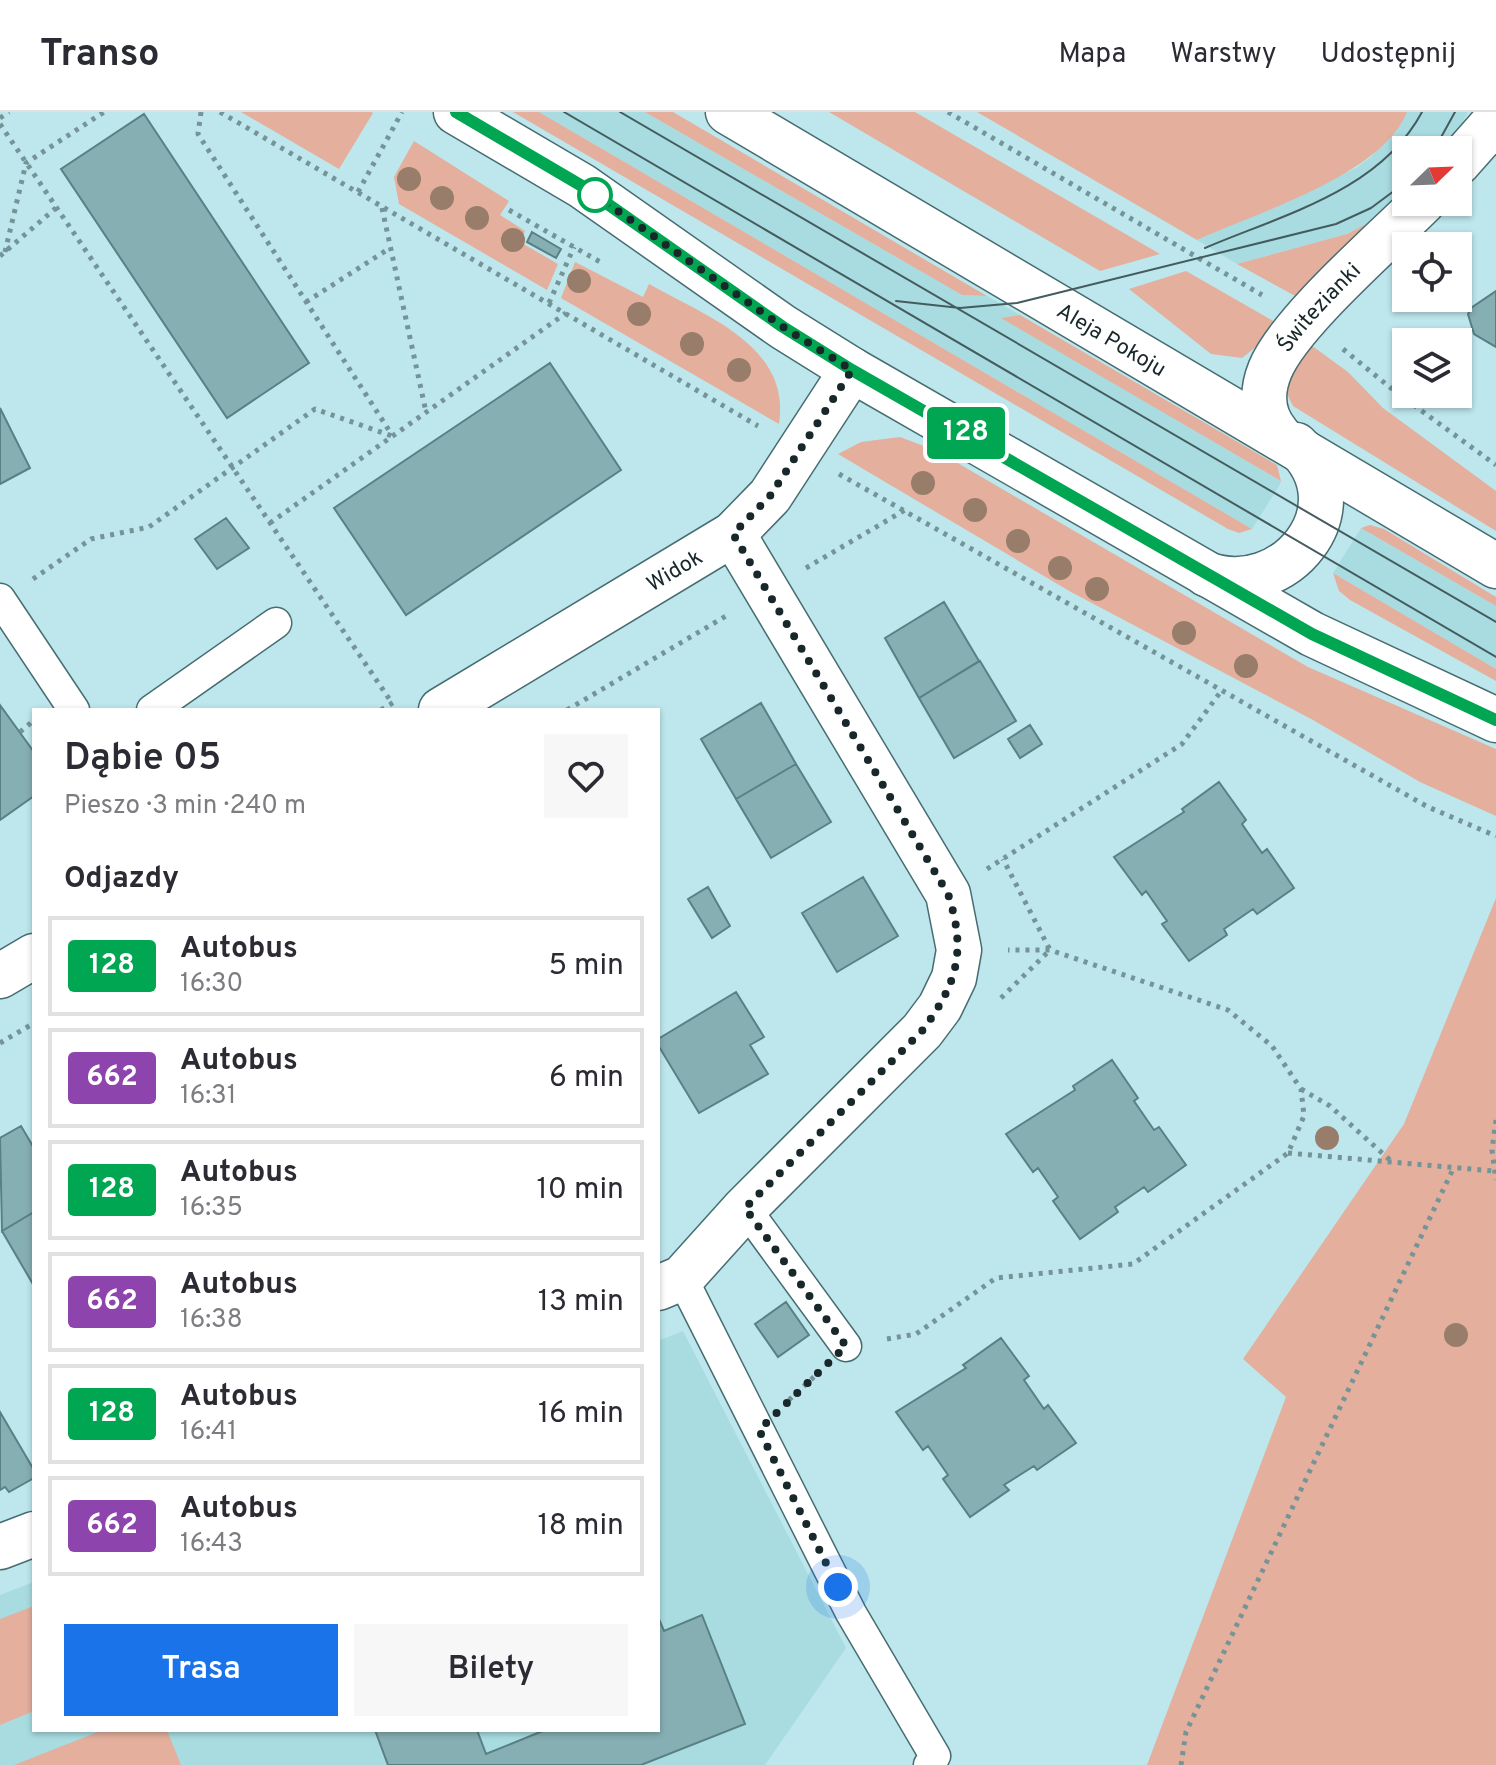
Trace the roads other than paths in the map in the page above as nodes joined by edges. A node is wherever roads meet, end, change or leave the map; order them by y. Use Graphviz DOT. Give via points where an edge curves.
graph roads {
  1 [pos="456,112"];
  2 [pos="728,112"];
  3 [pos="1496,120"];
  4 [pos="1472,147"];
  5 [pos="1409,216"];
  6 [pos="852,370"];
  7 [pos="1287,439"];
  8 [pos="733,534"];
  9 [pos="1496,566"];
  10 [pos="1196,570"];
  11 [pos="1,600"];
  12 [pos="276,623"];
  13 [pos="73,708"];
  14 [pos="155,708"];
  15 [pos="444,708"];
  16 [pos="1496,720"];
  17 [pos="32,957"];
  18 [pos="0,976"];
  19 [pos="745,1208"];
  20 [pos="670,1283"];
  21 [pos="846,1346"];
  22 [pos="32,1535"];
  23 [pos="0,1547"];
  24 [pos="929,1765"];
  1 -- 6 [label="main road" via="582,186"];
  2 -- 7 [label="main road, Aleja Pokoju"];
  3 -- 4 [label="main road"];
  5 -- 7 [label="main road, Świtezianki" via="1280,351 1265,390 1268,419"];
  6 -- 8 [label="main road, Widok" via="770,496"];
  6 -- 10 [label="main road"];
  7 -- 9 [label="main road, Aleja Pokoju"];
  7 -- 10 [label="main road" via="1315,470 1320,494 1315,527 1299,554 1250,577 1223,578"];
  8 -- 15 [label="main road, Widok"];
  8 -- 19 [label="main road" via="948,894 959,950 954,978 922,1031"];
  10 -- 16 [label="main road" via="1312,634"];
  11 -- 13 [label="lane"];
  12 -- 14 [label="lane"];
  17 -- 18 [label="main road"];
  19 -- 20 [label="main road"];
  19 -- 21 [label="lane"];
  20 -- 24 [label="lane" via="759,1430 851,1613 935,1756"];
  22 -- 23 [label="main road"];
}
